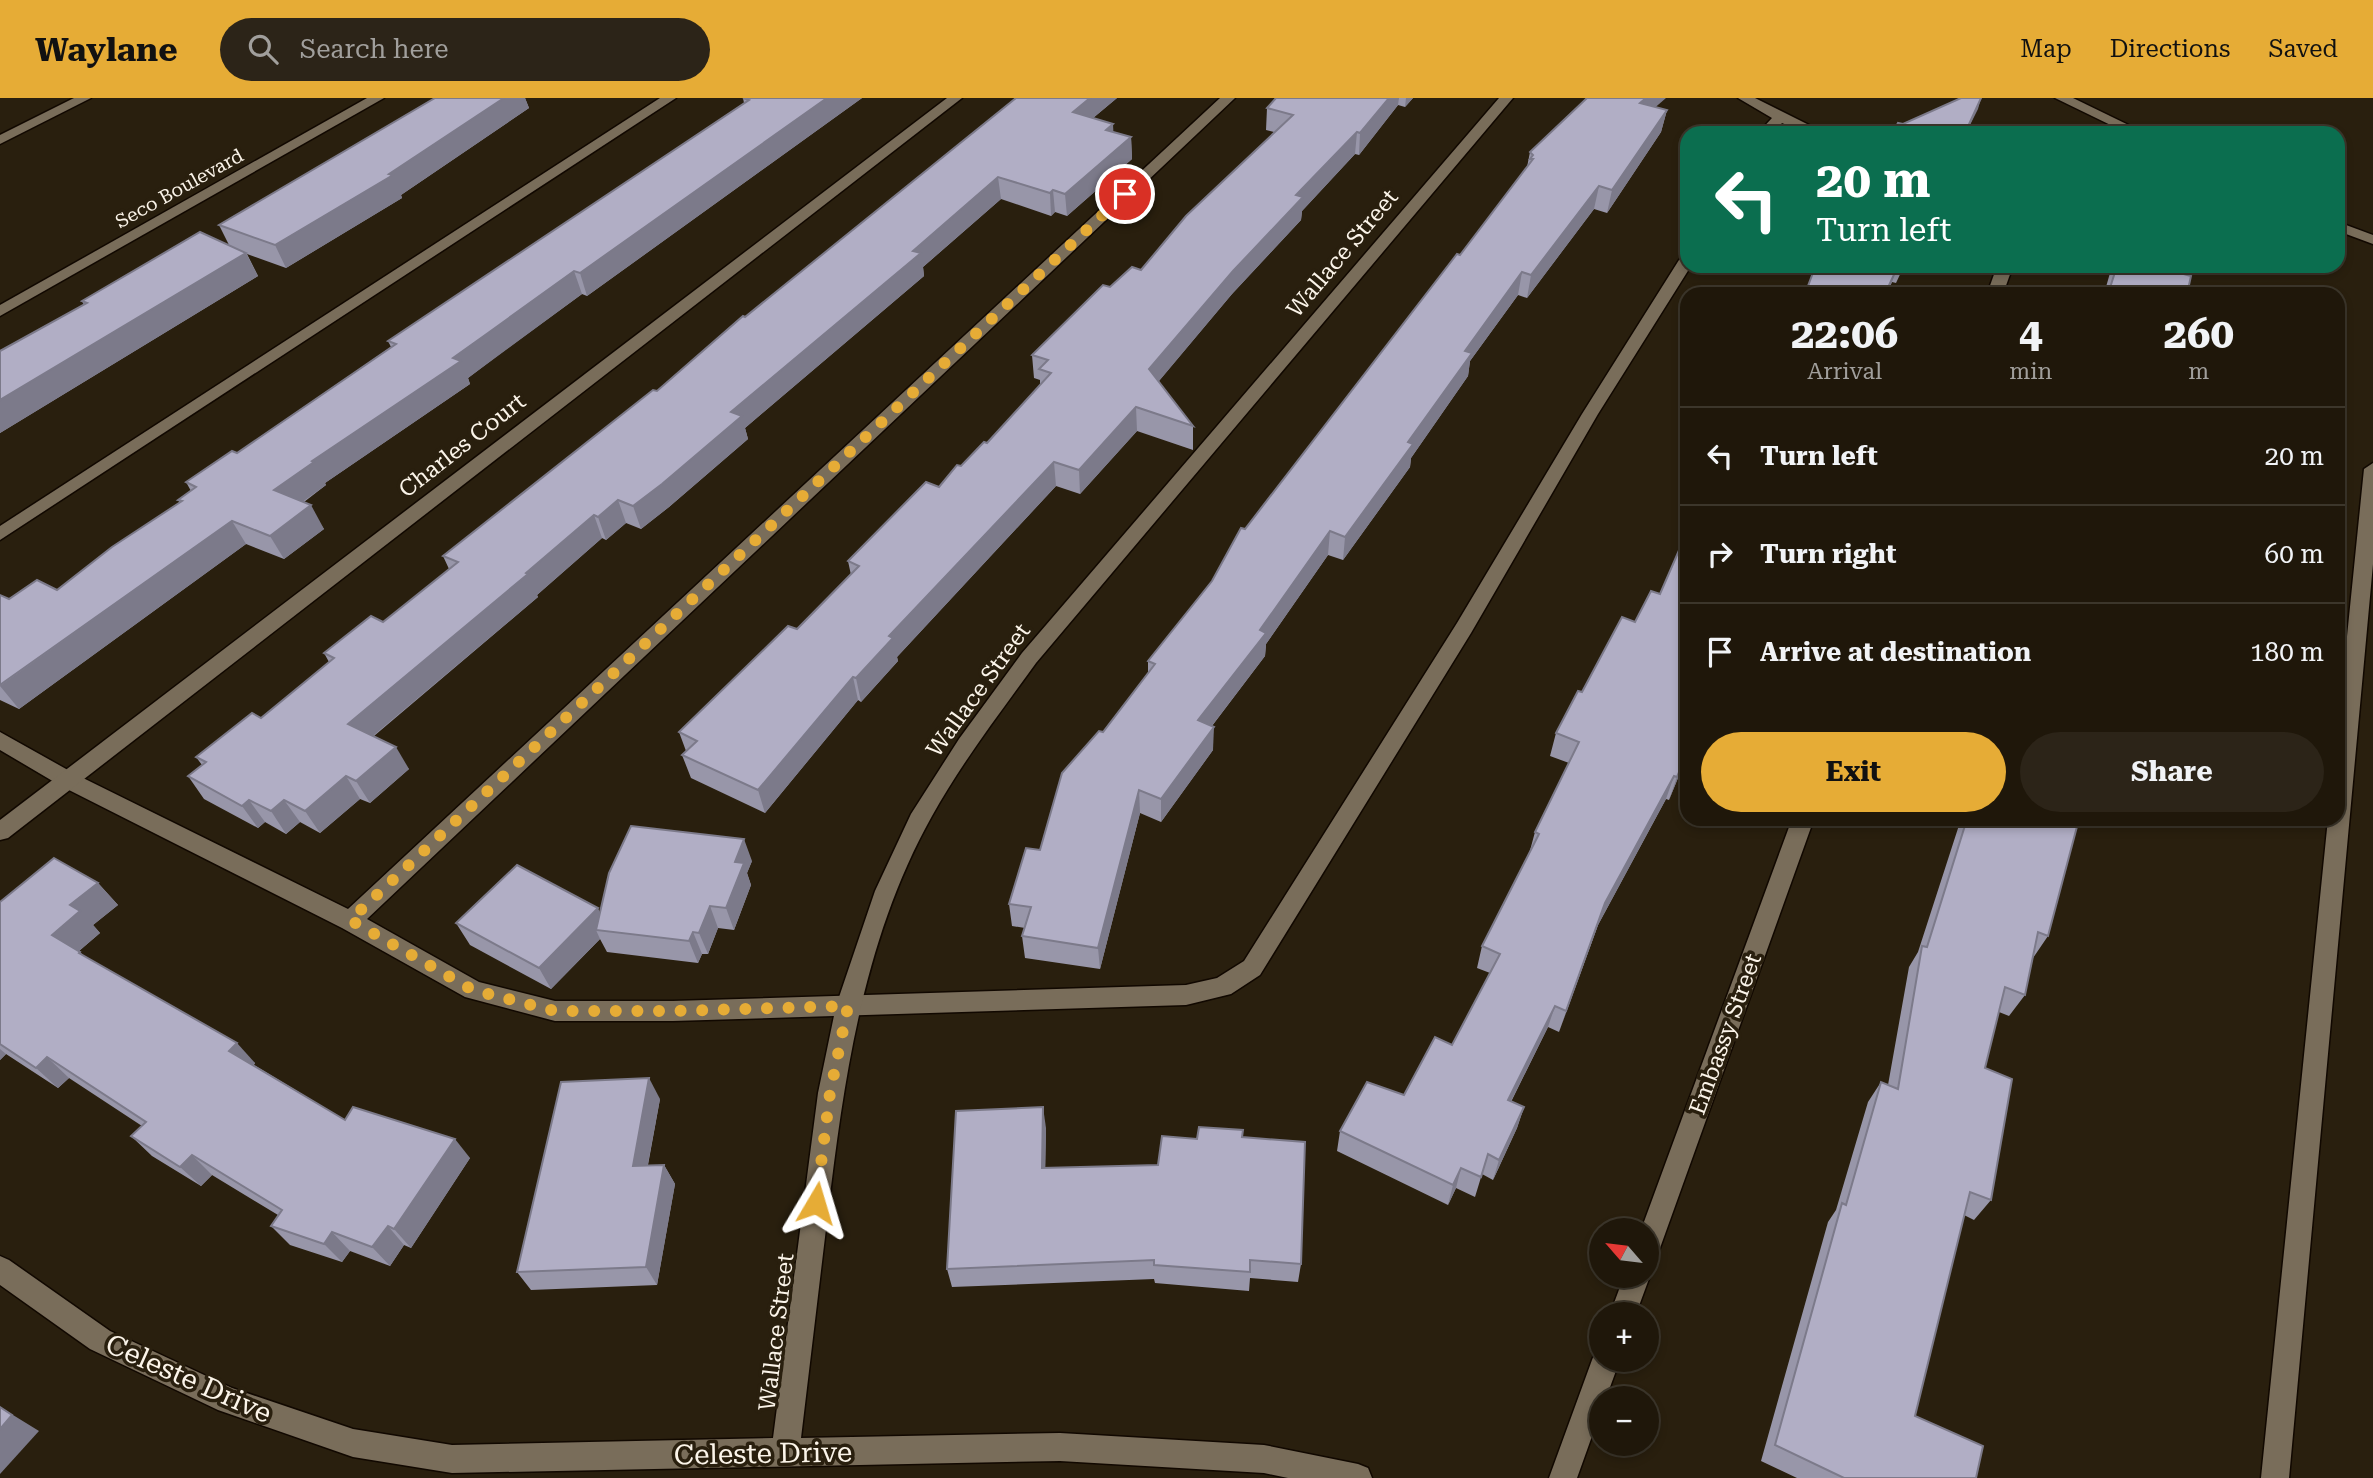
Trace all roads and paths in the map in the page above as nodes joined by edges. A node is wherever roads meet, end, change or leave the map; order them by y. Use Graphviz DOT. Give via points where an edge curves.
graph roads {
  1 [pos="84,98"];
  2 [pos="377,98"];
  3 [pos="669,98"];
  4 [pos="955,98"];
  5 [pos="1227,98"];
  6 [pos="1506,98"];
  7 [pos="1745,98"];
  8 [pos="2062,98"];
  9 [pos="1780,117"];
  10 [pos="1772,126"];
  11 [pos="1801,126"];
  12 [pos="2123,126"];
  13 [pos="0,140"];
  14 [pos="2345,229"];
  15 [pos="2373,240"];
  16 [pos="1680,271"];
  17 [pos="0,311"];
  18 [pos="2373,469"];
  19 [pos="0,534"];
  20 [pos="0,740"];
  21 [pos="2345,757"];
  22 [pos="68,780"];
  23 [pos="1800,826"];
  24 [pos="2338,826"];
  25 [pos="0,832"];
  26 [pos="350,920"];
  27 [pos="848,1006"];
  28 [pos="1658,1218"];
  29 [pos="0,1269"];
  30 [pos="1602,1372"];
  31 [pos="786,1453"];
  32 [pos="1358,1478"];
  33 [pos="1563,1478"];
  34 [pos="2275,1478"];
  1 -- 13 [label="street"];
  2 -- 17 [label="street, Seco Boulevard"];
  3 -- 19 [label="street"];
  4 -- 22 [label="street, Charles Court"];
  5 -- 26 [label="street"];
  6 -- 27 [label="street, Wallace Street" via="1029,658 965,744 922,814 886,891"];
  7 -- 9 [label="street"];
  8 -- 12 [label="street"];
  9 -- 10 [label="street"];
  9 -- 11 [label="street"];
  14 -- 15 [label="street"];
  16 -- 27 [label="street" via="1252,968 1223,987 1186,995"];
  18 -- 21 [label="street"];
  20 -- 22 [label="street"];
  22 -- 25 [label="street, Charles Court"];
  22 -- 26 [label="street"];
  23 -- 28 [label="street, Embassy Street"];
  24 -- 34 [label="street"];
  26 -- 27 [label="street" via="473,990 555,1011"];
  27 -- 31 [label="street, Wallace Street" via="830,1093"];
  29 -- 31 [label="street, Celeste Drive" via="100,1340 228,1400 353,1443 452,1459"];
  30 -- 33 [label="street"];
  31 -- 32 [label="street, Celeste Drive" via="1060,1447 1264,1459"];
}
